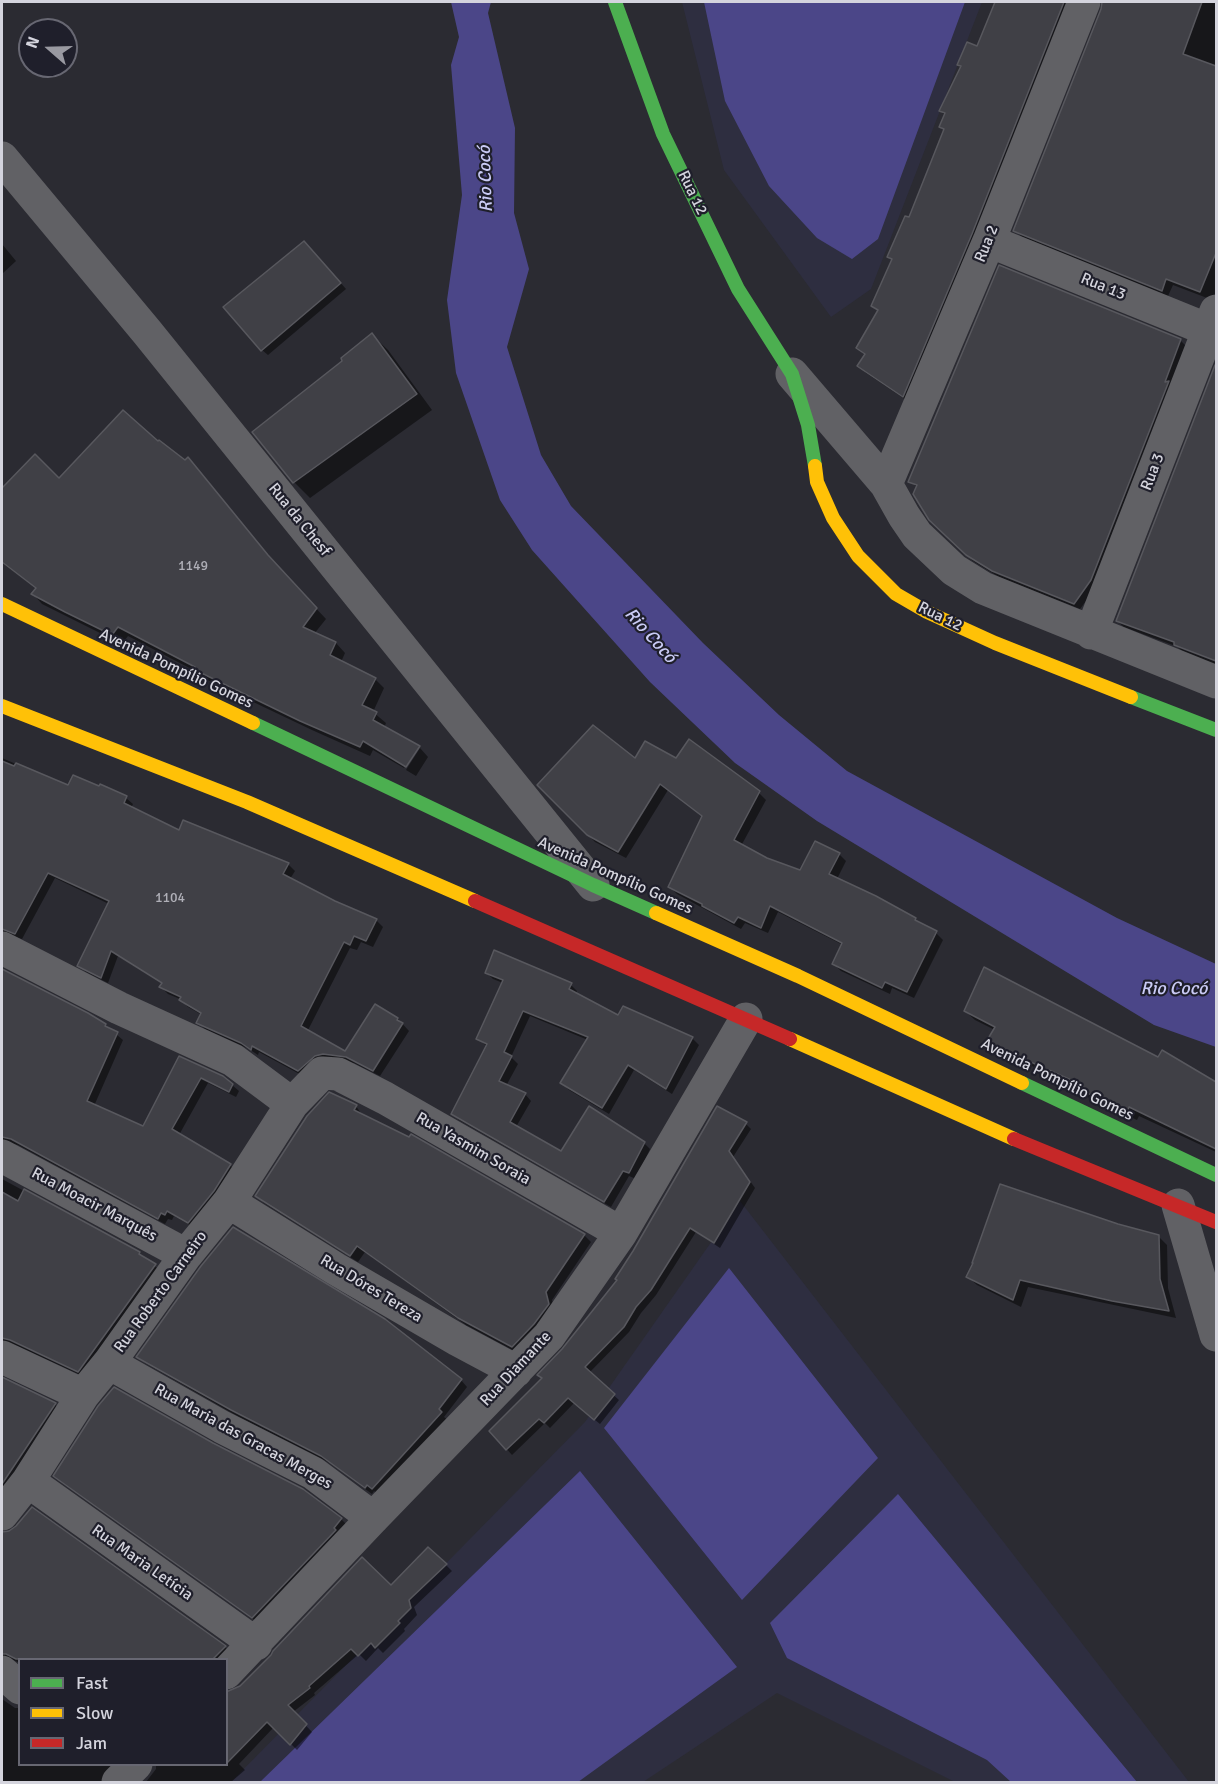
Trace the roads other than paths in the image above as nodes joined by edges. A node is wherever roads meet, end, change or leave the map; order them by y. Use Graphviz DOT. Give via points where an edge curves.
graph roads {
  1 [pos="615,2"];
  2 [pos="1084,2"];
  3 [pos="2,158"];
  4 [pos="988,241"];
  5 [pos="1214,324"];
  6 [pos="792,374"];
  7 [pos="886,484"];
  8 [pos="2,604"];
  9 [pos="1090,633"];
  10 [pos="1216,682"];
  11 [pos="2,706"];
  12 [pos="1216,730"];
  13 [pos="593,885"];
  14 [pos="2,948"];
  15 [pos="746,1019"];
  16 [pos="322,1073"];
  17 [pos="292,1104"];
  18 [pos="2,1156"];
  19 [pos="1216,1175"];
  20 [pos="229,1202"];
  21 [pos="1178,1205"];
  22 [pos="1216,1222"];
  23 [pos="621,1233"];
  24 [pos="186,1255"];
  25 [pos="1216,1334"];
  26 [pos="2,1357"];
  27 [pos="109,1363"];
  28 [pos="516,1371"];
  29 [pos="83,1395"];
  30 [pos="28,1481"];
  31 [pos="2,1514"];
  32 [pos="373,1518"];
  33 [pos="256,1644"];
  34 [pos="228,1671"];
  35 [pos="2,1672"];
  36 [pos="18,1686"];
  1 -- 6 [label="main road, Rua 12" via="663,134 738,289"];
  2 -- 4 [label="street, Rua 2"];
  3 -- 13 [label="street, Rua da Chesf"];
  4 -- 5 [label="street, Rua 13"];
  4 -- 7 [label="street, Rua 2"];
  5 -- 9 [label="street, Rua 3"];
  6 -- 7 [label="street, Rua 12"];
  6 -- 12 [label="main road, Rua 12" via="808,425 817,482 833,519 858,556 896,594 995,643"];
  7 -- 9 [label="street, Rua 12" via="917,535 954,570 983,588"];
  8 -- 13 [label="main road, Avenida Pompílio Gomes"];
  9 -- 10 [label="street, Rua 12"];
  11 -- 15 [label="main road" via="247,802"];
  13 -- 19 [label="main road, Avenida Pompílio Gomes" via="798,976"];
  14 -- 17 [label="street" via="233,1060"];
  15 -- 21 [label="main road" via="1057,1158"];
  15 -- 23 [label="street, Rua Diamante"];
  16 -- 17 [label="street, Rua Roberto Carneiro"];
  16 -- 23 [label="street, Rua Yasmim Soraia" via="338,1074 385,1098"];
  17 -- 20 [label="street, Rua Roberto Carneiro"];
  18 -- 24 [label="street, Rua Moacir Marquês"];
  20 -- 24 [label="street, Rua Roberto Carneiro"];
  20 -- 28 [label="street, Rua Dóres Tereza" via="346,1275"];
  21 -- 22 [label="main road"];
  21 -- 25 [label="street"];
  23 -- 28 [label="street, Rua Diamante" via="549,1336"];
  24 -- 27 [label="street, Rua Roberto Carneiro"];
  26 -- 29 [label="street"];
  27 -- 29 [label="street, Rua Roberto Carneiro"];
  27 -- 32 [label="street, Rua Maria das Gracas Merges" via="313,1473"];
  28 -- 32 [label="street, Rua Diamante"];
  29 -- 30 [label="street, Rua Roberto Carneiro"];
  30 -- 31 [label="street, Rua Roberto Carneiro"];
  30 -- 33 [label="street, Rua Maria Letícia"];
  32 -- 33 [label="street, Rua Diamante"];
  33 -- 34 [label="street, Rua Diamante"];
  35 -- 36 [label="street"];
}
